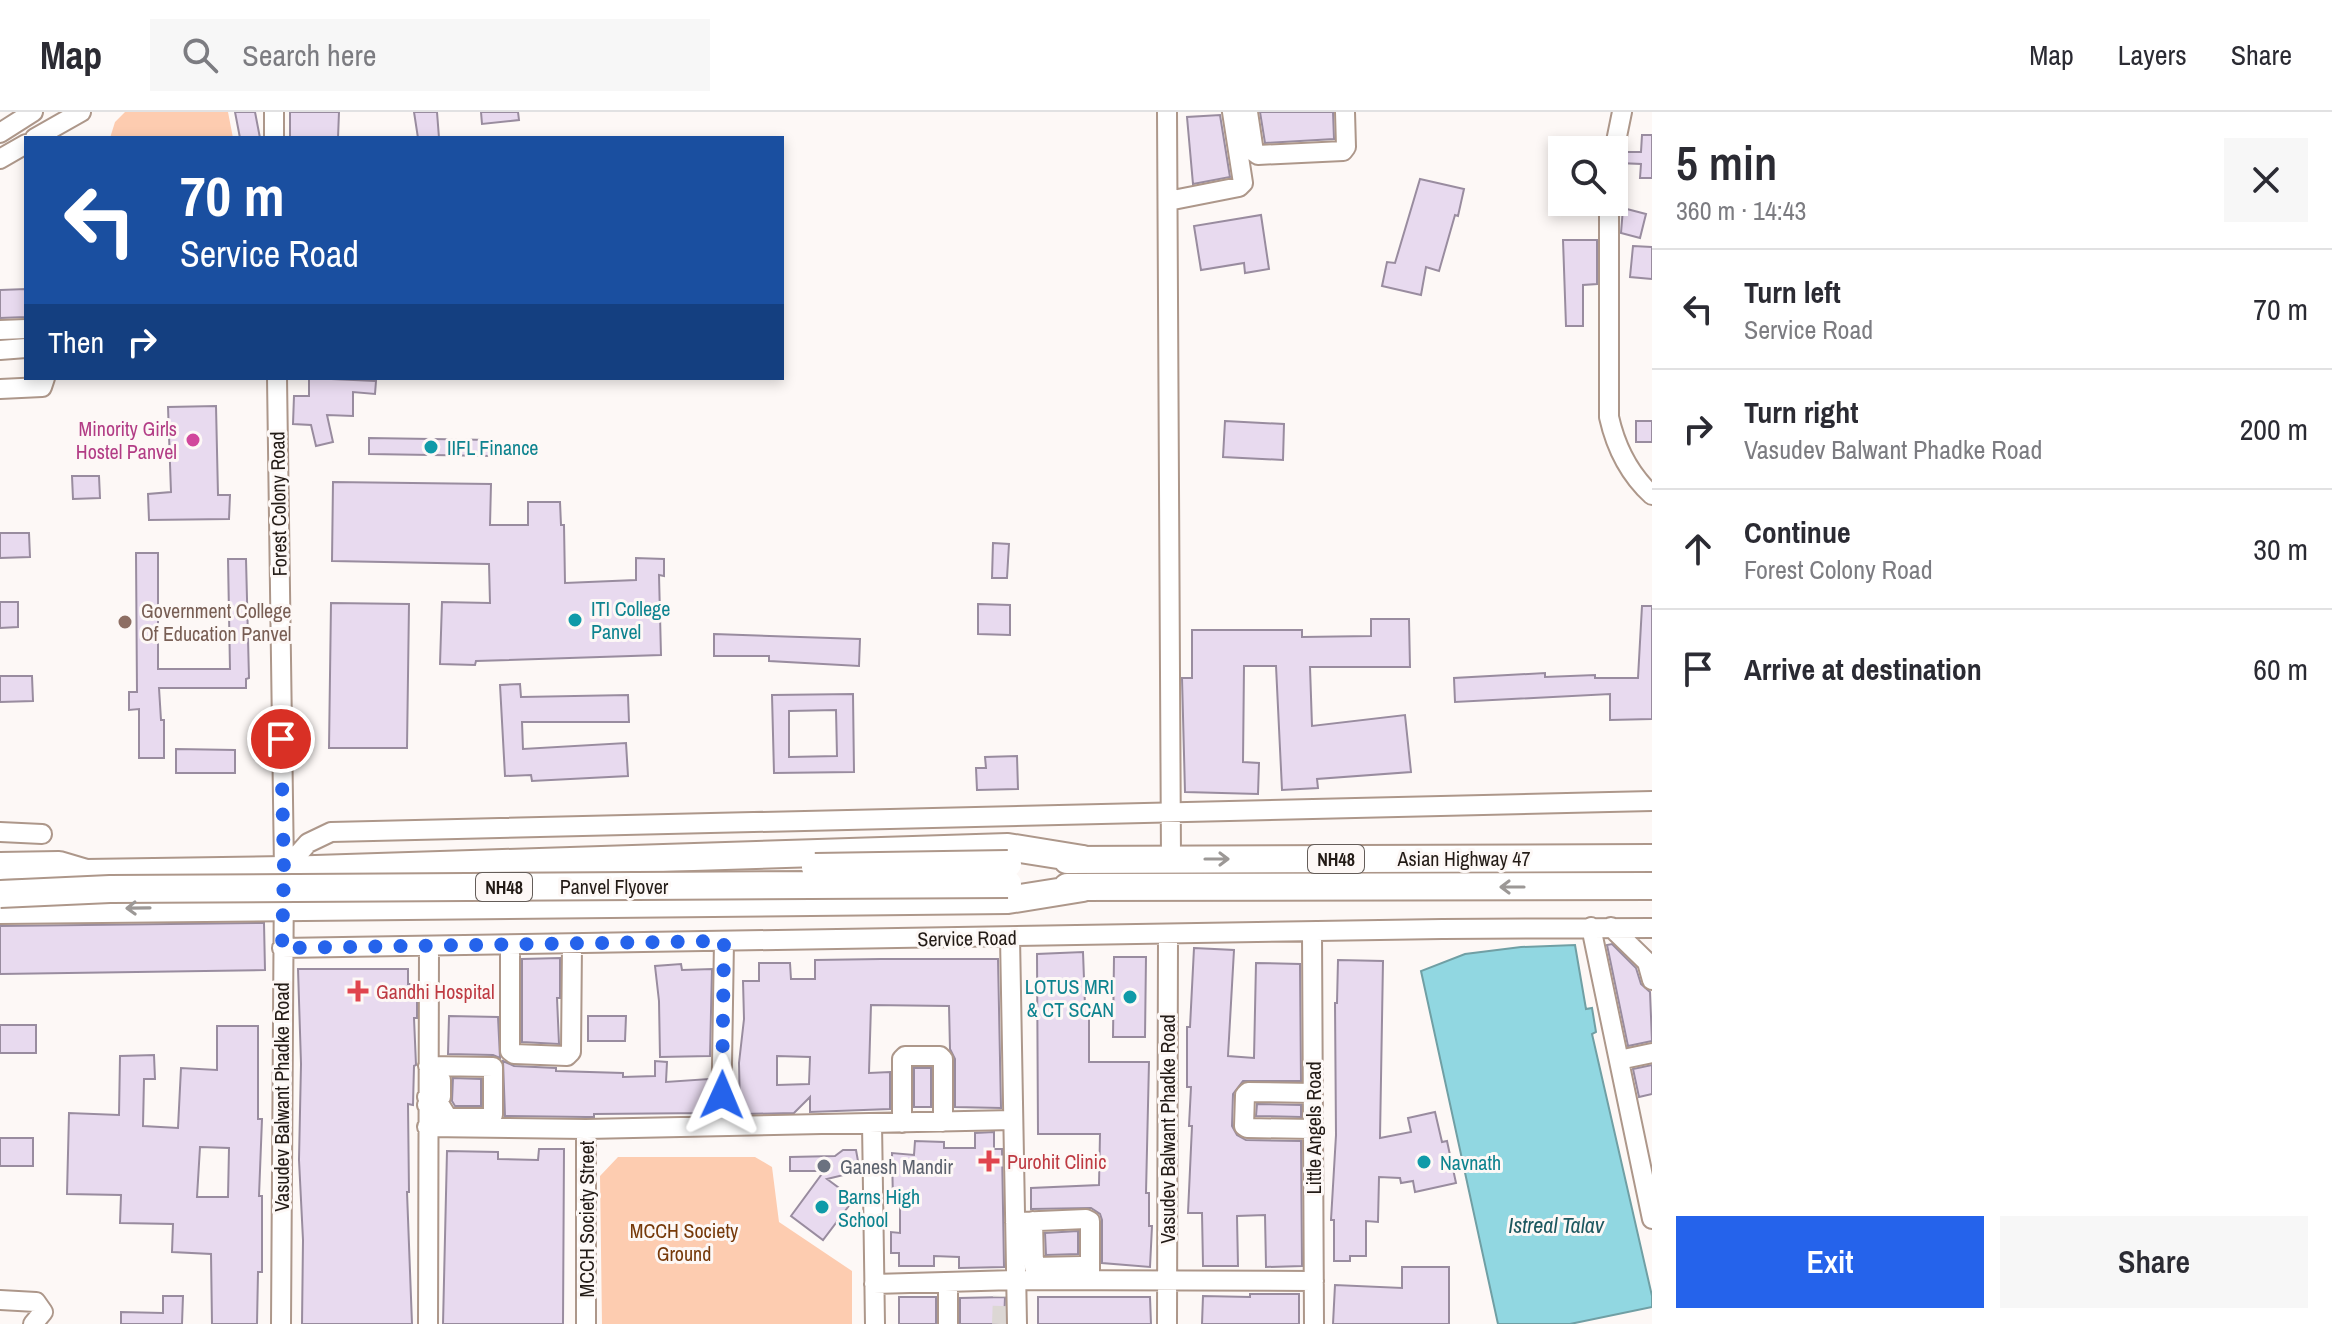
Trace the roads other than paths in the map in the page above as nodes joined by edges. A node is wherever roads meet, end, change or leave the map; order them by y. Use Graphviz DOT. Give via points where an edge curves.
graph roads {
  1 [pos="33,112"];
  2 [pos="81,112"];
  3 [pos="274,112"];
  4 [pos="1167,112"];
  5 [pos="1232,112"];
  6 [pos="1248,112"];
  7 [pos="1345,112"];
  8 [pos="1622,112"];
  9 [pos="0,133"];
  10 [pos="39,136"];
  11 [pos="274,136"];
  12 [pos="1617,136"];
  13 [pos="24,145"];
  14 [pos="0,159"];
  15 [pos="1168,201"];
  16 [pos="1609,216"];
  17 [pos="24,329"];
  18 [pos="0,330"];
  19 [pos="24,348"];
  20 [pos="0,350"];
  21 [pos="44,380"];
  22 [pos="277,380"];
  23 [pos="0,389"];
  24 [pos="1652,495"];
  25 [pos="1652,801"];
  26 [pos="1171,811"];
  27 [pos="0,832"];
  28 [pos="42,834"];
  29 [pos="1652,858"];
  30 [pos="1083,859"];
  31 [pos="1171,859"];
  32 [pos="0,866"];
  33 [pos="284,870"];
  34 [pos="1008,874"];
  35 [pos="0,881"];
  36 [pos="1652,886"];
  37 [pos="1083,888"];
  38 [pos="0,894"];
  39 [pos="282,906"];
  40 [pos="0,910"];
  41 [pos="1591,927"];
  42 [pos="1611,927"];
  43 [pos="1652,928"];
  44 [pos="1312,933"];
  45 [pos="1168,935"];
  46 [pos="1010,937"];
  47 [pos="724,941"];
  48 [pos="572,944"];
  49 [pos="510,945"];
  50 [pos="429,946"];
  51 [pos="282,948"];
  52 [pos="1652,980"];
  53 [pos="1652,1053"];
  54 [pos="1619,1060"];
  55 [pos="428,1066"];
  56 [pos="441,1080"];
  57 [pos="1313,1093"];
  58 [pos="427,1101"];
  59 [pos="902,1116"];
  60 [pos="1013,1120"];
  61 [pos="937,1122"];
  62 [pos="486,1123"];
  63 [pos="872,1123"];
  64 [pos="721,1126"];
  65 [pos="427,1127"];
  66 [pos="586,1129"];
  67 [pos="1313,1129"];
  68 [pos="1652,1219"];
  69 [pos="1024,1221"];
  70 [pos="1085,1273"];
  71 [pos="1011,1281"];
  72 [pos="1166,1281"];
  73 [pos="1314,1281"];
  74 [pos="948,1282"];
  75 [pos="874,1284"];
  76 [pos="0,1300"];
  77 [pos="1011,1322"];
  78 [pos="33,1324"];
  79 [pos="281,1324"];
  80 [pos="428,1324"];
  81 [pos="586,1324"];
  82 [pos="875,1324"];
  83 [pos="948,1324"];
  84 [pos="1167,1324"];
  85 [pos="1314,1324"];
  1 -- 9 [label="street"];
  2 -- 10 [label="street"];
  3 -- 11 [label="street"];
  4 -- 15 [label="street"];
  5 -- 15 [label="street" via="1243,183"];
  6 -- 7 [label="street" via="1258,155 1343,151"];
  8 -- 12 [label="street"];
  13 -- 14 [label="street"];
  15 -- 26 [label="street"];
  16 -- 24 [label="street" via="1609,417 1615,443"];
  17 -- 18 [label="street"];
  19 -- 20 [label="street"];
  21 -- 23 [label="street" via="42,387"];
  22 -- 33 [label="street, Forest Colony Road"];
  25 -- 26 [label="street"];
  26 -- 31 [label="street"];
  26 -- 33 [label="street" via="331,832 308,843"];
  27 -- 28 [label="street"];
  31 -- 29 [label="highway, Asian Highway 47 / NH48, one-way"];
  30 -- 31 [label="highway, Asian Highway 47 / NH48"];
  30 -- 33 [label="highway" via="1008,847"];
  30 -- 34 [label="highway, Panvel Flyover / NH48"];
  32 -- 33 [label="highway" via="59,865 86,873"];
  33 -- 39 [label="street, Vasudev Balwant Phadke Road"];
  34 -- 35 [label="highway, Panvel Flyover / NH48, bridge"];
  34 -- 37 [label="highway, Panvel Flyover / NH48"];
  34 -- 38 [label="highway, Panvel Flyover / NH48, bridge"];
  36 -- 37 [label="highway, Asian Highway 47 / NH48, one-way"];
  37 -- 39 [label="highway" via="1008,900"];
  39 -- 40 [label="highway, one-way"];
  39 -- 51 [label="street, Vasudev Balwant Phadke Road"];
  41 -- 42 [label="street, Service Road"];
  41 -- 44 [label="street, Service Road"];
  41 -- 54 [label="street"];
  42 -- 43 [label="street, Service Road"];
  42 -- 52 [label="street" via="1647,962"];
  44 -- 45 [label="street, Service Road"];
  44 -- 57 [label="street, Little Angels Road"];
  45 -- 46 [label="street, Service Road"];
  45 -- 72 [label="street, Vasudev Balwant Phadke Road"];
  46 -- 47 [label="street, Service Road"];
  46 -- 60 [label="street"];
  47 -- 48 [label="street, Service Road"];
  47 -- 64 [label="street"];
  48 -- 49 [label="street, Service Road"];
  48 -- 49 [label="street" via="567,1056 510,1051"];
  49 -- 50 [label="street, Service Road"];
  50 -- 51 [label="street, Service Road"];
  50 -- 55 [label="street"];
  51 -- 79 [label="street, Vasudev Balwant Phadke Road"];
  53 -- 54 [label="street"];
  54 -- 68 [label="street"];
  55 -- 58 [label="street"];
  55 -- 62 [label="street" via="493,1067 493,1115"];
  56 -- 58 [label="street" via="441,1097"];
  57 -- 67 [label="street, Little Angels Road"];
  57 -- 67 [label="street" via="1248,1092 1244,1126"];
  58 -- 62 [label="street" via="440,1105 448,1118"];
  58 -- 65 [label="street"];
  59 -- 61 [label="street, MCCH Society Street"];
  59 -- 61 [label="street" via="902,1059 940,1056"];
  59 -- 63 [label="street, MCCH Society Street"];
  60 -- 61 [label="street, MCCH Society Street"];
  60 -- 69 [label="street"];
  62 -- 65 [label="street"];
  62 -- 66 [label="street"];
  63 -- 64 [label="street, MCCH Society Street"];
  63 -- 75 [label="street"];
  64 -- 66 [label="street, MCCH Society Street"];
  65 -- 80 [label="street"];
  66 -- 81 [label="street, MCCH Society Street"];
  67 -- 73 [label="street, Little Angels Road"];
  69 -- 70 [label="street" via="1090,1221"];
  69 -- 71 [label="street"];
  70 -- 71 [label="street"];
  70 -- 72 [label="street"];
  71 -- 74 [label="street"];
  71 -- 77 [label="street"];
  72 -- 73 [label="street"];
  72 -- 84 [label="street, Vasudev Balwant Phadke Road"];
  73 -- 85 [label="street, Little Angels Road"];
  74 -- 75 [label="street"];
  74 -- 83 [label="street"];
  75 -- 82 [label="street"];
  76 -- 78 [label="street" via="36,1302 43,1312"];
}
